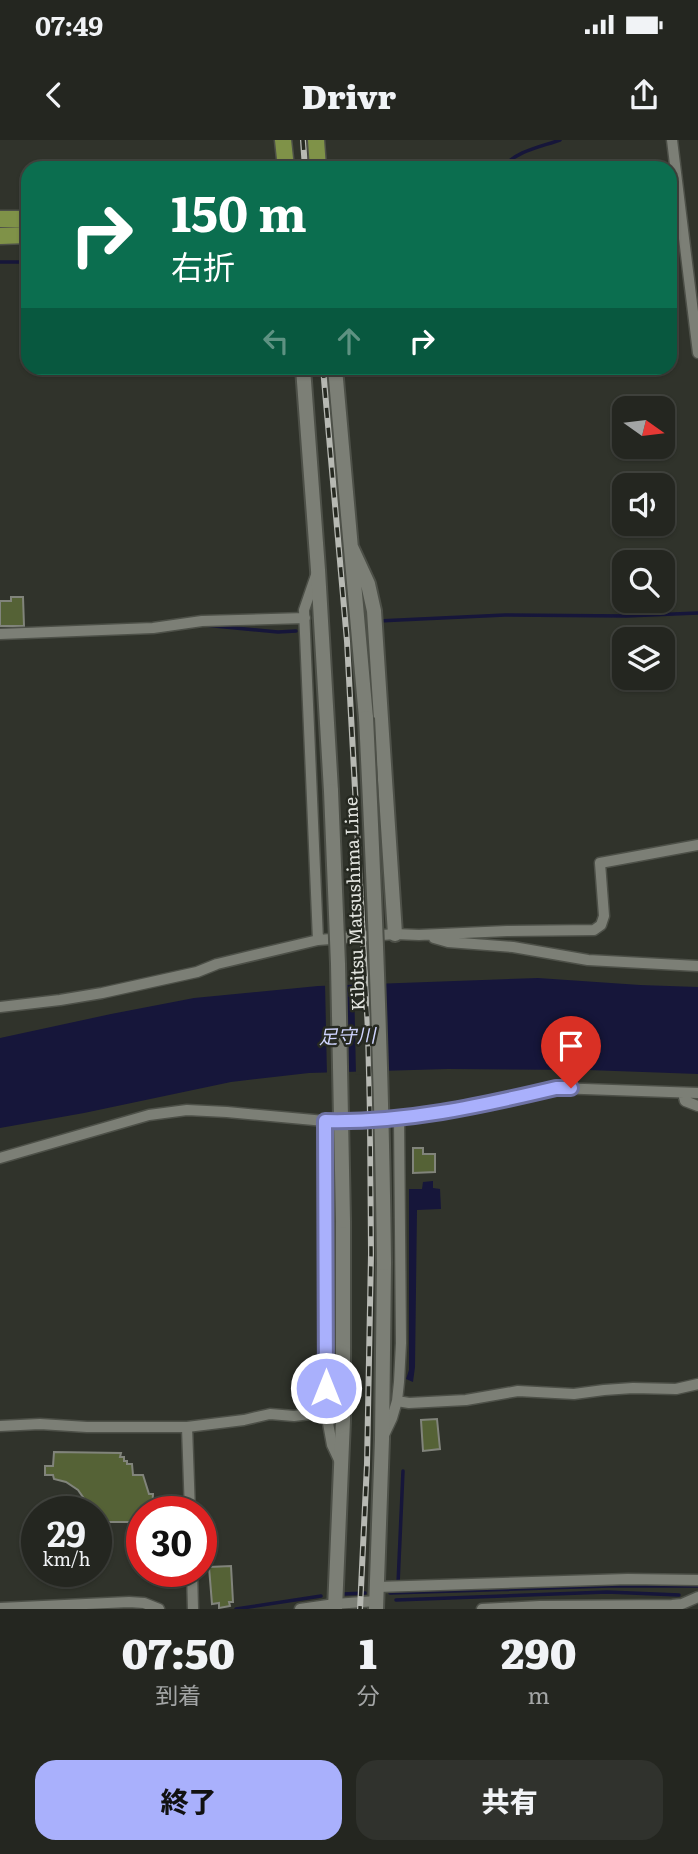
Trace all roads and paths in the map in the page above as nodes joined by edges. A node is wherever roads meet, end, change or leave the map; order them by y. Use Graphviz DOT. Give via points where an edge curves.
graph roads {
  1 [pos="283,140"];
  2 [pos="316,140"];
  3 [pos="673,140"];
  4 [pos="285,161"];
  5 [pos="318,161"];
  6 [pos="675,161"];
  7 [pos="677,174"];
  8 [pos="0,219"];
  9 [pos="21,219"];
  10 [pos="21,235"];
  11 [pos="0,236"];
  12 [pos="698,353"];
  13 [pos="304,375"];
  14 [pos="336,375"];
  15 [pos="351,547"];
  16 [pos="318,570"];
  17 [pos="305,618"];
  18 [pos="0,634"];
  19 [pos="698,845"];
  20 [pos="395,934"];
  21 [pos="419,935"];
  22 [pos="318,940"];
  23 [pos="698,966"];
  24 [pos="0,1007"];
  25 [pos="683,1093"];
  26 [pos="698,1093"];
  27 [pos="698,1106"];
  28 [pos="399,1119"];
  29 [pos="325,1121"];
  30 [pos="0,1158"];
  31 [pos="698,1384"];
  32 [pos="397,1401"];
  33 [pos="326,1412"];
  34 [pos="0,1426"];
  35 [pos="187,1427"];
  36 [pos="382,1439"];
  37 [pos="341,1463"];
  38 [pos="189,1496"];
  39 [pos="697,1585"];
  40 [pos="192,1587"];
  41 [pos="698,1597"];
  42 [pos="377,1599"];
  43 [pos="335,1606"];
  44 [pos="0,1608"];
  45 [pos="159,1609"];
  46 [pos="193,1609"];
  47 [pos="300,1609"];
  48 [pos="482,1609"];
  1 -- 4 [label="main road"];
  2 -- 5 [label="main road"];
  3 -- 6 [label="street"];
  7 -- 12 [label="street"];
  8 -- 9 [label="main road"];
  10 -- 11 [label="main road"];
  13 -- 16 [label="main road, Kibitsu Matsushima Line"];
  14 -- 15 [label="main road, Kibitsu Matsushima Line"];
  15 -- 20 [label="main road" via="374,611"];
  15 -- 36 [label="main road, Kibitsu Matsushima Line, bridge" via="366,718 382,1102"];
  16 -- 17 [label="street"];
  16 -- 37 [label="main road, Kibitsu Matsushima Line, bridge" via="338,978"];
  17 -- 18 [label="street"];
  17 -- 22 [label="street"];
  19 -- 21 [label="street" via="600,863 604,916 594,930"];
  20 -- 21 [label="street"];
  20 -- 22 [label="street"];
  21 -- 23 [label="street" via="568,958"];
  22 -- 24 [label="street" via="102,993"];
  25 -- 26 [label="street"];
  25 -- 27 [label="street" via="685,1101"];
  25 -- 28 [label="street" via="556,1088"];
  28 -- 29 [label="street"];
  28 -- 32 [label="street" via="401,1343"];
  29 -- 30 [label="street" via="187,1110 149,1115"];
  29 -- 33 [label="street"];
  31 -- 32 [label="street" via="676,1389 574,1394 518,1391 466,1400"];
  32 -- 36 [label="street"];
  33 -- 35 [label="street"];
  33 -- 37 [label="street" via="332,1445"];
  34 -- 35 [label="street"];
  35 -- 38 [label="street"];
  36 -- 42 [label="main road, Kibitsu Matsushima Line"];
  37 -- 43 [label="main road, Kibitsu Matsushima Line"];
  39 -- 42 [label="street" via="628,1579 398,1586"];
  40 -- 46 [label="street"];
  41 -- 48 [label="street" via="675,1605"];
  42 -- 43 [label="street"];
  43 -- 47 [label="street"];
  44 -- 45 [label="street" via="129,1602"];
}
